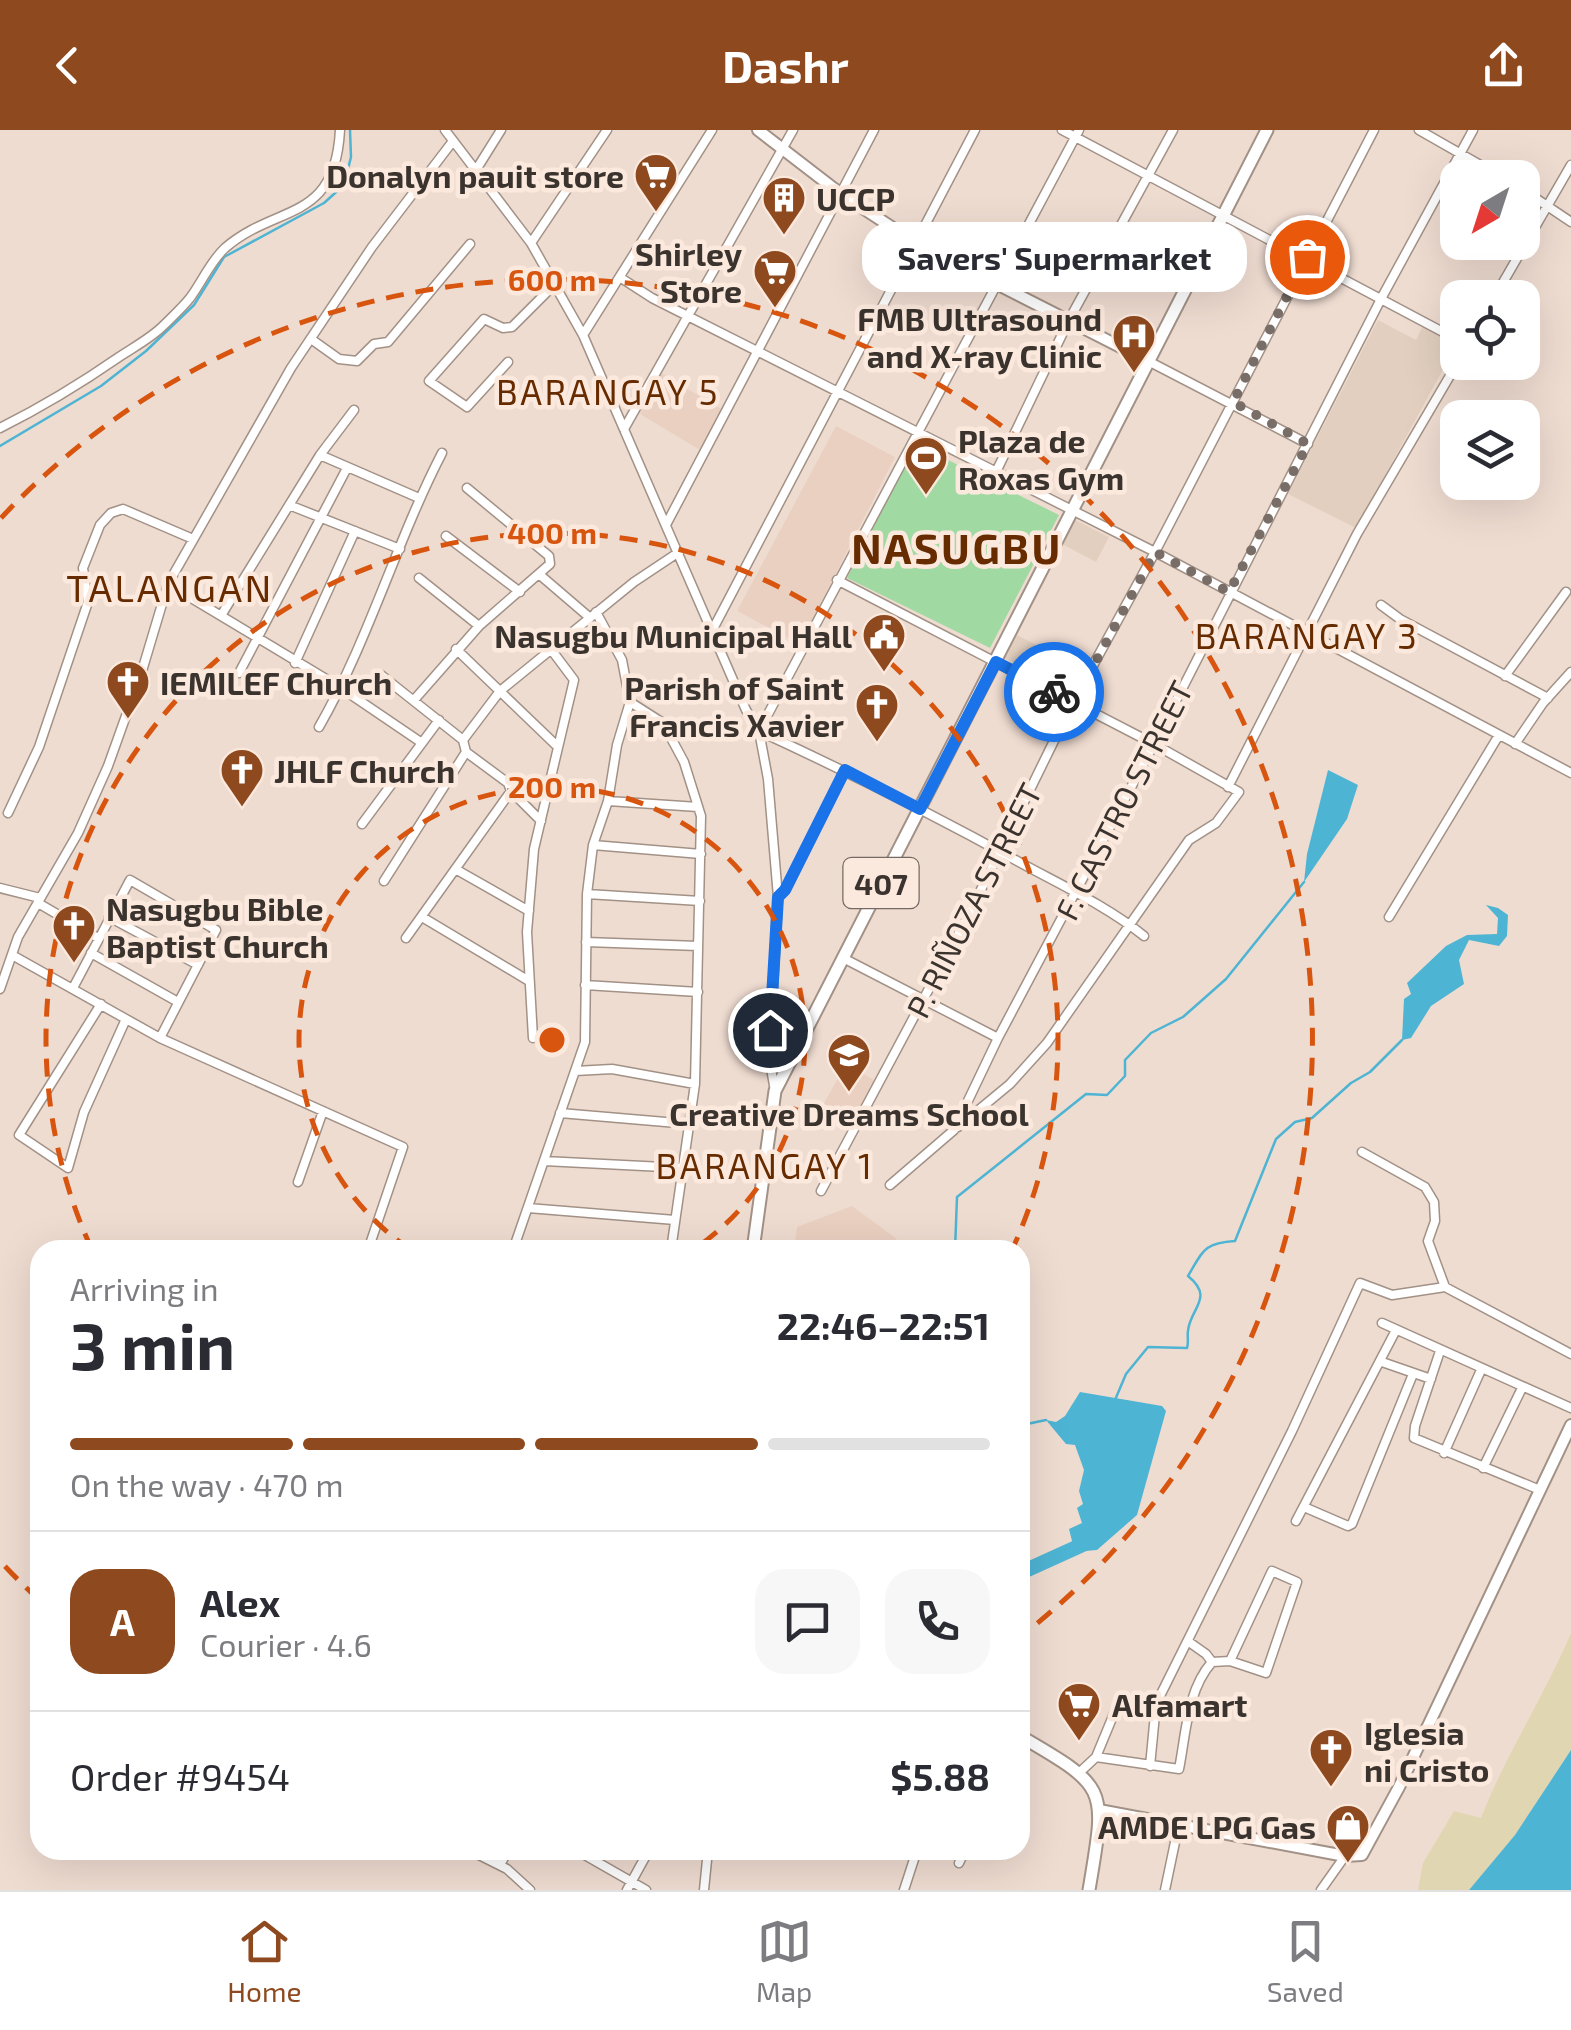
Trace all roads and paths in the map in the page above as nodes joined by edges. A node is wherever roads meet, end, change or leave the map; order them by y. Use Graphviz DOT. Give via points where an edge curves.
graph roads {
  1 [pos="340,130"];
  2 [pos="445,130"];
  3 [pos="501,130"];
  4 [pos="608,130"];
  5 [pos="712,130"];
  6 [pos="758,130"];
  7 [pos="793,130"];
  8 [pos="874,130"];
  9 [pos="976,130"];
  10 [pos="1062,130"];
  11 [pos="1173,130"];
  12 [pos="1267,130"];
  13 [pos="1374,130"];
  14 [pos="1419,130"];
  15 [pos="1473,130"];
  16 [pos="1077,134"];
  17 [pos="453,141"];
  18 [pos="783,149"];
  19 [pos="1461,154"];
  20 [pos="1472,160"];
  21 [pos="1571,165"];
  22 [pos="476,170"];
  23 [pos="1149,176"];
  24 [pos="841,194"];
  25 [pos="1540,199"];
  26 [pos="1548,203"];
  27 [pos="1223,216"];
  28 [pos="1571,222"];
  29 [pos="531,243"];
  30 [pos="916,243"];
  31 [pos="470,244"];
  32 [pos="1307,257"];
  33 [pos="621,278"];
  34 [pos="1504,280"];
  35 [pos="995,283"];
  36 [pos="556,284"];
  37 [pos="1382,297"];
  38 [pos="688,314"];
  39 [pos="1069,320"];
  40 [pos="1440,330"];
  41 [pos="583,335"];
  42 [pos="311,339"];
  43 [pos="759,352"];
  44 [pos="508,362"];
  45 [pos="1150,362"];
  46 [pos="1447,380"];
  47 [pos="839,391"];
  48 [pos="1233,402"];
  49 [pos="354,410"];
  50 [pos="0,428"];
  51 [pos="624,428"];
  52 [pos="917,432"];
  53 [pos="1308,444"];
  54 [pos="442,453"];
  55 [pos="320,455"];
  56 [pos="347,468"];
  57 [pos="996,472"];
  58 [pos="467,488"];
  59 [pos="419,498"];
  60 [pos="290,505"];
  61 [pos="1072,511"];
  62 [pos="321,517"];
  63 [pos="667,523"];
  64 [pos="355,531"];
  65 [pos="446,536"];
  66 [pos="193,539"];
  67 [pos="400,550"];
  68 [pos="679,552"];
  69 [pos="1155,552"];
  70 [pos="540,575"];
  71 [pos="419,578"];
  72 [pos="837,580"];
  73 [pos="168,584"];
  74 [pos="520,592"];
  75 [pos="1229,592"];
  76 [pos="1566,592"];
  77 [pos="1381,605"];
  78 [pos="222,614"];
  79 [pos="592,614"];
  80 [pos="479,626"];
  81 [pos="712,629"];
  82 [pos="1306,632"];
  83 [pos="260,638"];
  84 [pos="550,648"];
  85 [pos="456,650"];
  86 [pos="996,662"];
  87 [pos="296,663"];
  88 [pos="1571,672"];
  89 [pos="239,674"];
  90 [pos="381,676"];
  91 [pos="1506,676"];
  92 [pos="341,688"];
  93 [pos="500,692"];
  94 [pos="1548,698"];
  95 [pos="414,700"];
  96 [pos="630,702"];
  97 [pos="1074,702"];
  98 [pos="439,720"];
  99 [pos="319,727"];
  100 [pos="760,731"];
  101 [pos="1499,735"];
  102 [pos="463,740"];
  103 [pos="422,743"];
  104 [pos="1154,744"];
  105 [pos="1515,744"];
  106 [pos="558,746"];
  107 [pos="466,752"];
  108 [pos="845,770"];
  109 [pos="1571,774"];
  110 [pos="1228,787"];
  111 [pos="511,791"];
  112 [pos="608,801"];
  113 [pos="698,807"];
  114 [pos="920,809"];
  115 [pos="8,813"];
  116 [pos="541,821"];
  117 [pos="362,824"];
  118 [pos="593,845"];
  119 [pos="999,851"];
  120 [pos="700,854"];
  121 [pos="457,870"];
  122 [pos="384,882"];
  123 [pos="0,888"];
  124 [pos="1076,893"];
  125 [pos="587,894"];
  126 [pos="778,897"];
  127 [pos="39,900"];
  128 [pos="700,901"];
  129 [pos="528,911"];
  130 [pos="422,917"];
  131 [pos="1389,917"];
  132 [pos="109,918"];
  133 [pos="1130,924"];
  134 [pos="1144,936"];
  135 [pos="98,938"];
  136 [pos="406,938"];
  137 [pos="586,942"];
  138 [pos="698,946"];
  139 [pos="91,953"];
  140 [pos="12,955"];
  141 [pos="843,958"];
  142 [pos="198,965"];
  143 [pos="529,981"];
  144 [pos="585,985"];
  145 [pos="73,988"];
  146 [pos="0,989"];
  147 [pos="698,992"];
  148 [pos="920,1000"];
  149 [pos="178,1002"];
  150 [pos="101,1004"];
  151 [pos="126,1019"];
  152 [pos="160,1038"];
  153 [pos="533,1038"];
  154 [pos="998,1038"];
  155 [pos="574,1071"];
  156 [pos="695,1084"];
  157 [pos="775,1090"];
  158 [pos="323,1111"];
  159 [pos="560,1113"];
  160 [pos="689,1124"];
  161 [pos="954,1130"];
  162 [pos="1362,1152"];
  163 [pos="544,1161"];
  164 [pos="683,1168"];
  165 [pos="298,1182"];
  166 [pos="890,1185"];
  167 [pos="821,1191"];
  168 [pos="528,1208"];
  169 [pos="675,1220"];
  170 [pos="371,1240"];
  171 [pos="517,1240"];
  172 [pos="672,1240"];
  173 [pos="754,1240"];
  174 [pos="1445,1287"];
  175 [pos="1382,1322"];
  176 [pos="1396,1330"];
  177 [pos="1440,1351"];
  178 [pos="1571,1354"];
  179 [pos="1382,1362"];
  180 [pos="1481,1370"];
  181 [pos="1413,1374"];
  182 [pos="1431,1379"];
  183 [pos="1522,1388"];
  184 [pos="1571,1408"];
  185 [pos="1571,1425"];
  186 [pos="1444,1453"];
  187 [pos="1483,1468"];
  188 [pos="1540,1490"];
  189 [pos="1304,1507"];
  190 [pos="1296,1521"];
  191 [pos="1189,1642"];
  192 [pos="1230,1661"];
  193 [pos="1212,1662"];
  194 [pos="1156,1704"];
  195 [pos="1030,1743"];
  196 [pos="1096,1758"];
  197 [pos="1150,1766"];
  198 [pos="1080,1772"];
  199 [pos="1099,1810"];
  200 [pos="1179,1823"];
  201 [pos="1345,1856"];
  202 [pos="490,1860"];
  203 [pos="503,1860"];
  204 [pos="591,1860"];
  205 [pos="643,1860"];
  206 [pos="707,1860"];
  207 [pos="914,1860"];
  208 [pos="961,1860"];
  209 [pos="960,1863"];
  210 [pos="500,1865"];
  211 [pos="629,1886"];
  212 [pos="530,1890"];
  213 [pos="646,1890"];
  214 [pos="704,1890"];
  215 [pos="904,1890"];
  216 [pos="1089,1890"];
  217 [pos="1165,1890"];
  218 [pos="1321,1890"];
  1 -- 50 [label="street" via="339,154 318,194 234,240 160,330"];
  2 -- 17 [label="street"];
  3 -- 22 [label="street"];
  4 -- 29 [label="street"];
  5 -- 33 [label="street"];
  6 -- 18 [label="street"];
  7 -- 18 [label="street"];
  8 -- 24 [label="street"];
  9 -- 30 [label="street"];
  10 -- 16 [label="street"];
  11 -- 23 [label="street"];
  12 -- 27 [label="main road, 407"];
  13 -- 32 [label="street, P. RIÑOZA STREET"];
  14 -- 19 [label="street"];
  15 -- 19 [label="street, F. CASTRO STREET"];
  16 -- 23 [label="street"];
  16 -- 35 [label="street"];
  17 -- 22 [label="street"];
  17 -- 42 [label="street"];
  18 -- 24 [label="street"];
  18 -- 38 [label="street"];
  19 -- 20 [label="street"];
  19 -- 37 [label="street, F. CASTRO STREET"];
  21 -- 26 [label="street"];
  22 -- 29 [label="street"];
  23 -- 27 [label="street"];
  23 -- 39 [label="street"];
  24 -- 30 [label="street"];
  24 -- 43 [label="street"];
  25 -- 26 [label="street"];
  26 -- 28 [label="street"];
  26 -- 34 [label="street"];
  27 -- 32 [label="street"];
  27 -- 45 [label="main road, 407"];
  29 -- 36 [label="street"];
  30 -- 35 [label="street"];
  30 -- 47 [label="street"];
  31 -- 42 [label="street" via="388,342 374,344 357,362 339,359"];
  32 -- 37 [label="street"];
  32 -- 48 [label="street, P. RIÑOZA STREET"];
  33 -- 38 [label="street"];
  33 -- 41 [label="street"];
  35 -- 39 [label="street"];
  35 -- 52 [label="street"];
  36 -- 41 [label="street"];
  36 -- 44 [label="street" via="512,327 484,319 429,381 467,407"];
  37 -- 40 [label="street"];
  37 -- 53 [label="street, F. CASTRO STREET"];
  38 -- 43 [label="street"];
  38 -- 51 [label="street"];
  39 -- 45 [label="street"];
  39 -- 57 [label="street"];
  41 -- 51 [label="street"];
  42 -- 66 [label="street"];
  43 -- 47 [label="street"];
  43 -- 63 [label="street"];
  45 -- 48 [label="street"];
  45 -- 61 [label="main road, 407"];
  46 -- 82 [label="street"];
  47 -- 52 [label="street"];
  47 -- 81 [label="street"];
  48 -- 53 [label="street"];
  48 -- 69 [label="street, P. RIÑOZA STREET"];
  49 -- 55 [label="street"];
  51 -- 63 [label="street"];
  52 -- 57 [label="street"];
  52 -- 72 [label="street"];
  53 -- 75 [label="street, F. CASTRO STREET"];
  54 -- 59 [label="street"];
  55 -- 56 [label="street"];
  55 -- 60 [label="street"];
  56 -- 59 [label="street"];
  56 -- 62 [label="street"];
  57 -- 61 [label="street"];
  58 -- 70 [label="street" via="549,556"];
  59 -- 67 [label="street"];
  60 -- 62 [label="street"];
  60 -- 78 [label="street"];
  61 -- 69 [label="street"];
  61 -- 86 [label="main road, 407"];
  62 -- 64 [label="street"];
  62 -- 83 [label="street"];
  63 -- 68 [label="street"];
  64 -- 67 [label="street"];
  64 -- 87 [label="street"];
  65 -- 74 [label="street"];
  66 -- 73 [label="street"];
  66 -- 115 [label="street" via="123,509 100,525 83,568 88,602 39,747"];
  67 -- 92 [label="street"];
  68 -- 79 [label="street"];
  68 -- 81 [label="street"];
  69 -- 75 [label="street"];
  69 -- 97 [label="street, P. RIÑOZA STREET"];
  70 -- 74 [label="street"];
  70 -- 79 [label="street"];
  71 -- 80 [label="street"];
  72 -- 86 [label="street"];
  72 -- 100 [label="street"];
  73 -- 78 [label="street"];
  73 -- 127 [label="street" via="108,766"];
  74 -- 80 [label="street"];
  75 -- 82 [label="street"];
  75 -- 104 [label="street, F. CASTRO STREET"];
  76 -- 91 [label="street"];
  77 -- 91 [label="street"];
  78 -- 83 [label="street"];
  79 -- 84 [label="street"];
  79 -- 96 [label="street" via="622,660"];
  80 -- 85 [label="street"];
  81 -- 100 [label="street"];
  82 -- 101 [label="street"];
  82 -- 110 [label="street"];
  83 -- 87 [label="street"];
  83 -- 89 [label="street"];
  84 -- 93 [label="street"];
  84 -- 106 [label="street" via="574,680"];
  85 -- 93 [label="street"];
  85 -- 95 [label="street"];
  86 -- 97 [label="street"];
  86 -- 114 [label="main road, 407"];
  87 -- 92 [label="street"];
  88 -- 94 [label="street"];
  90 -- 95 [label="street"];
  91 -- 94 [label="street"];
  92 -- 99 [label="street"];
  92 -- 103 [label="street"];
  93 -- 102 [label="street"];
  93 -- 106 [label="street"];
  94 -- 105 [label="street"];
  95 -- 98 [label="street"];
  96 -- 112 [label="street"];
  96 -- 113 [label="street" via="663,723"];
  97 -- 104 [label="street"];
  97 -- 119 [label="street, P. RIÑOZA STREET"];
  98 -- 102 [label="street"];
  98 -- 103 [label="street"];
  100 -- 108 [label="street"];
  100 -- 126 [label="street"];
  101 -- 105 [label="street"];
  101 -- 131 [label="street"];
  102 -- 107 [label="street"];
  103 -- 117 [label="street"];
  104 -- 110 [label="street"];
  104 -- 124 [label="street, F. CASTRO STREET"];
  105 -- 109 [label="street"];
  106 -- 116 [label="street"];
  107 -- 111 [label="street"];
  107 -- 122 [label="street"];
  108 -- 114 [label="street"];
  108 -- 126 [label="street"];
  110 -- 133 [label="street" via="1239,792 1216,823 1189,840"];
  111 -- 116 [label="street"];
  111 -- 121 [label="street"];
  112 -- 113 [label="street"];
  112 -- 118 [label="street"];
  113 -- 120 [label="street"];
  114 -- 119 [label="street"];
  114 -- 141 [label="main road, 407"];
  116 -- 129 [label="street"];
  118 -- 120 [label="street"];
  118 -- 125 [label="street"];
  119 -- 124 [label="street"];
  119 -- 148 [label="street, P. RIÑOZA STREET"];
  120 -- 128 [label="street"];
  121 -- 129 [label="street"];
  121 -- 130 [label="street"];
  123 -- 127 [label="street"];
  124 -- 133 [label="street"];
  124 -- 154 [label="street, F. CASTRO STREET"];
  125 -- 128 [label="street"];
  125 -- 137 [label="street"];
  126 -- 157 [label="street" via="769,1057"];
  127 -- 135 [label="street"];
  127 -- 140 [label="street"];
  128 -- 138 [label="street"];
  129 -- 143 [label="street"];
  130 -- 136 [label="street"];
  130 -- 143 [label="street"];
  132 -- 135 [label="street"];
  132 -- 142 [label="street"];
  132 -- 142 [label="street" via="130,880 216,930"];
  133 -- 134 [label="street"];
  133 -- 161 [label="street" via="1028,1067"];
  135 -- 139 [label="street"];
  137 -- 138 [label="street"];
  137 -- 144 [label="street"];
  138 -- 147 [label="street"];
  139 -- 145 [label="street"];
  139 -- 149 [label="street"];
  140 -- 145 [label="street"];
  140 -- 146 [label="street"];
  141 -- 148 [label="street"];
  141 -- 157 [label="main road, 407"];
  142 -- 149 [label="street"];
  143 -- 153 [label="street"];
  144 -- 147 [label="street"];
  144 -- 155 [label="street" via="584,1042"];
  145 -- 150 [label="street"];
  147 -- 156 [label="street"];
  148 -- 154 [label="street"];
  148 -- 167 [label="street, P. RIÑOZA STREET"];
  149 -- 152 [label="street"];
  150 -- 151 [label="street"];
  150 -- 151 [label="street" via="19,1135 68,1168 84,1112"];
  151 -- 152 [label="street"];
  152 -- 158 [label="street"];
  154 -- 161 [label="street, F. CASTRO STREET"];
  155 -- 156 [label="street" via="612,1069"];
  155 -- 159 [label="street"];
  156 -- 160 [label="street"];
  157 -- 173 [label="main road, 407"];
  158 -- 165 [label="street"];
  158 -- 170 [label="street" via="403,1147"];
  159 -- 160 [label="street"];
  159 -- 163 [label="street"];
  160 -- 164 [label="street"];
  161 -- 166 [label="street, F. CASTRO STREET"];
  162 -- 174 [label="street" via="1426,1187 1435,1221 1428,1241"];
  163 -- 164 [label="street"];
  163 -- 168 [label="street"];
  164 -- 169 [label="street"];
  168 -- 169 [label="street"];
  168 -- 171 [label="street"];
  169 -- 172 [label="street"];
  174 -- 178 [label="street"];
  174 -- 191 [label="street" via="1392,1296 1360,1283"];
  175 -- 176 [label="street"];
  176 -- 177 [label="street"];
  176 -- 179 [label="street"];
  177 -- 180 [label="street"];
  177 -- 182 [label="street"];
  179 -- 181 [label="street"];
  179 -- 189 [label="street"];
  180 -- 183 [label="street"];
  180 -- 186 [label="street"];
  181 -- 182 [label="street"];
  181 -- 189 [label="street" via="1352,1524"];
  182 -- 186 [label="street" via="1414,1438"];
  183 -- 184 [label="street"];
  183 -- 187 [label="street"];
  185 -- 188 [label="street"];
  186 -- 187 [label="street"];
  187 -- 188 [label="street"];
  188 -- 201 [label="street" via="1362,1856"];
  189 -- 190 [label="street"];
  191 -- 193 [label="street"];
  191 -- 194 [label="street"];
  192 -- 192 [label="street" via="1266,1673 1297,1582 1272,1571"];
  192 -- 193 [label="street"];
  193 -- 197 [label="street" via="1194,1694 1178,1769"];
  194 -- 196 [label="street" via="1120,1699"];
  194 -- 197 [label="street"];
  195 -- 198 [label="main road"];
  196 -- 197 [label="street"];
  196 -- 198 [label="street"];
  198 -- 199 [label="main road"];
  199 -- 200 [label="street"];
  199 -- 216 [label="main road"];
  200 -- 201 [label="street"];
  200 -- 217 [label="street"];
  201 -- 218 [label="street"];
  202 -- 210 [label="street"];
  203 -- 210 [label="street"];
  204 -- 211 [label="street"];
  205 -- 211 [label="street"];
  206 -- 214 [label="street"];
  207 -- 215 [label="street"];
  208 -- 209 [label="street"];
  210 -- 212 [label="street"];
  211 -- 213 [label="street"];
}
